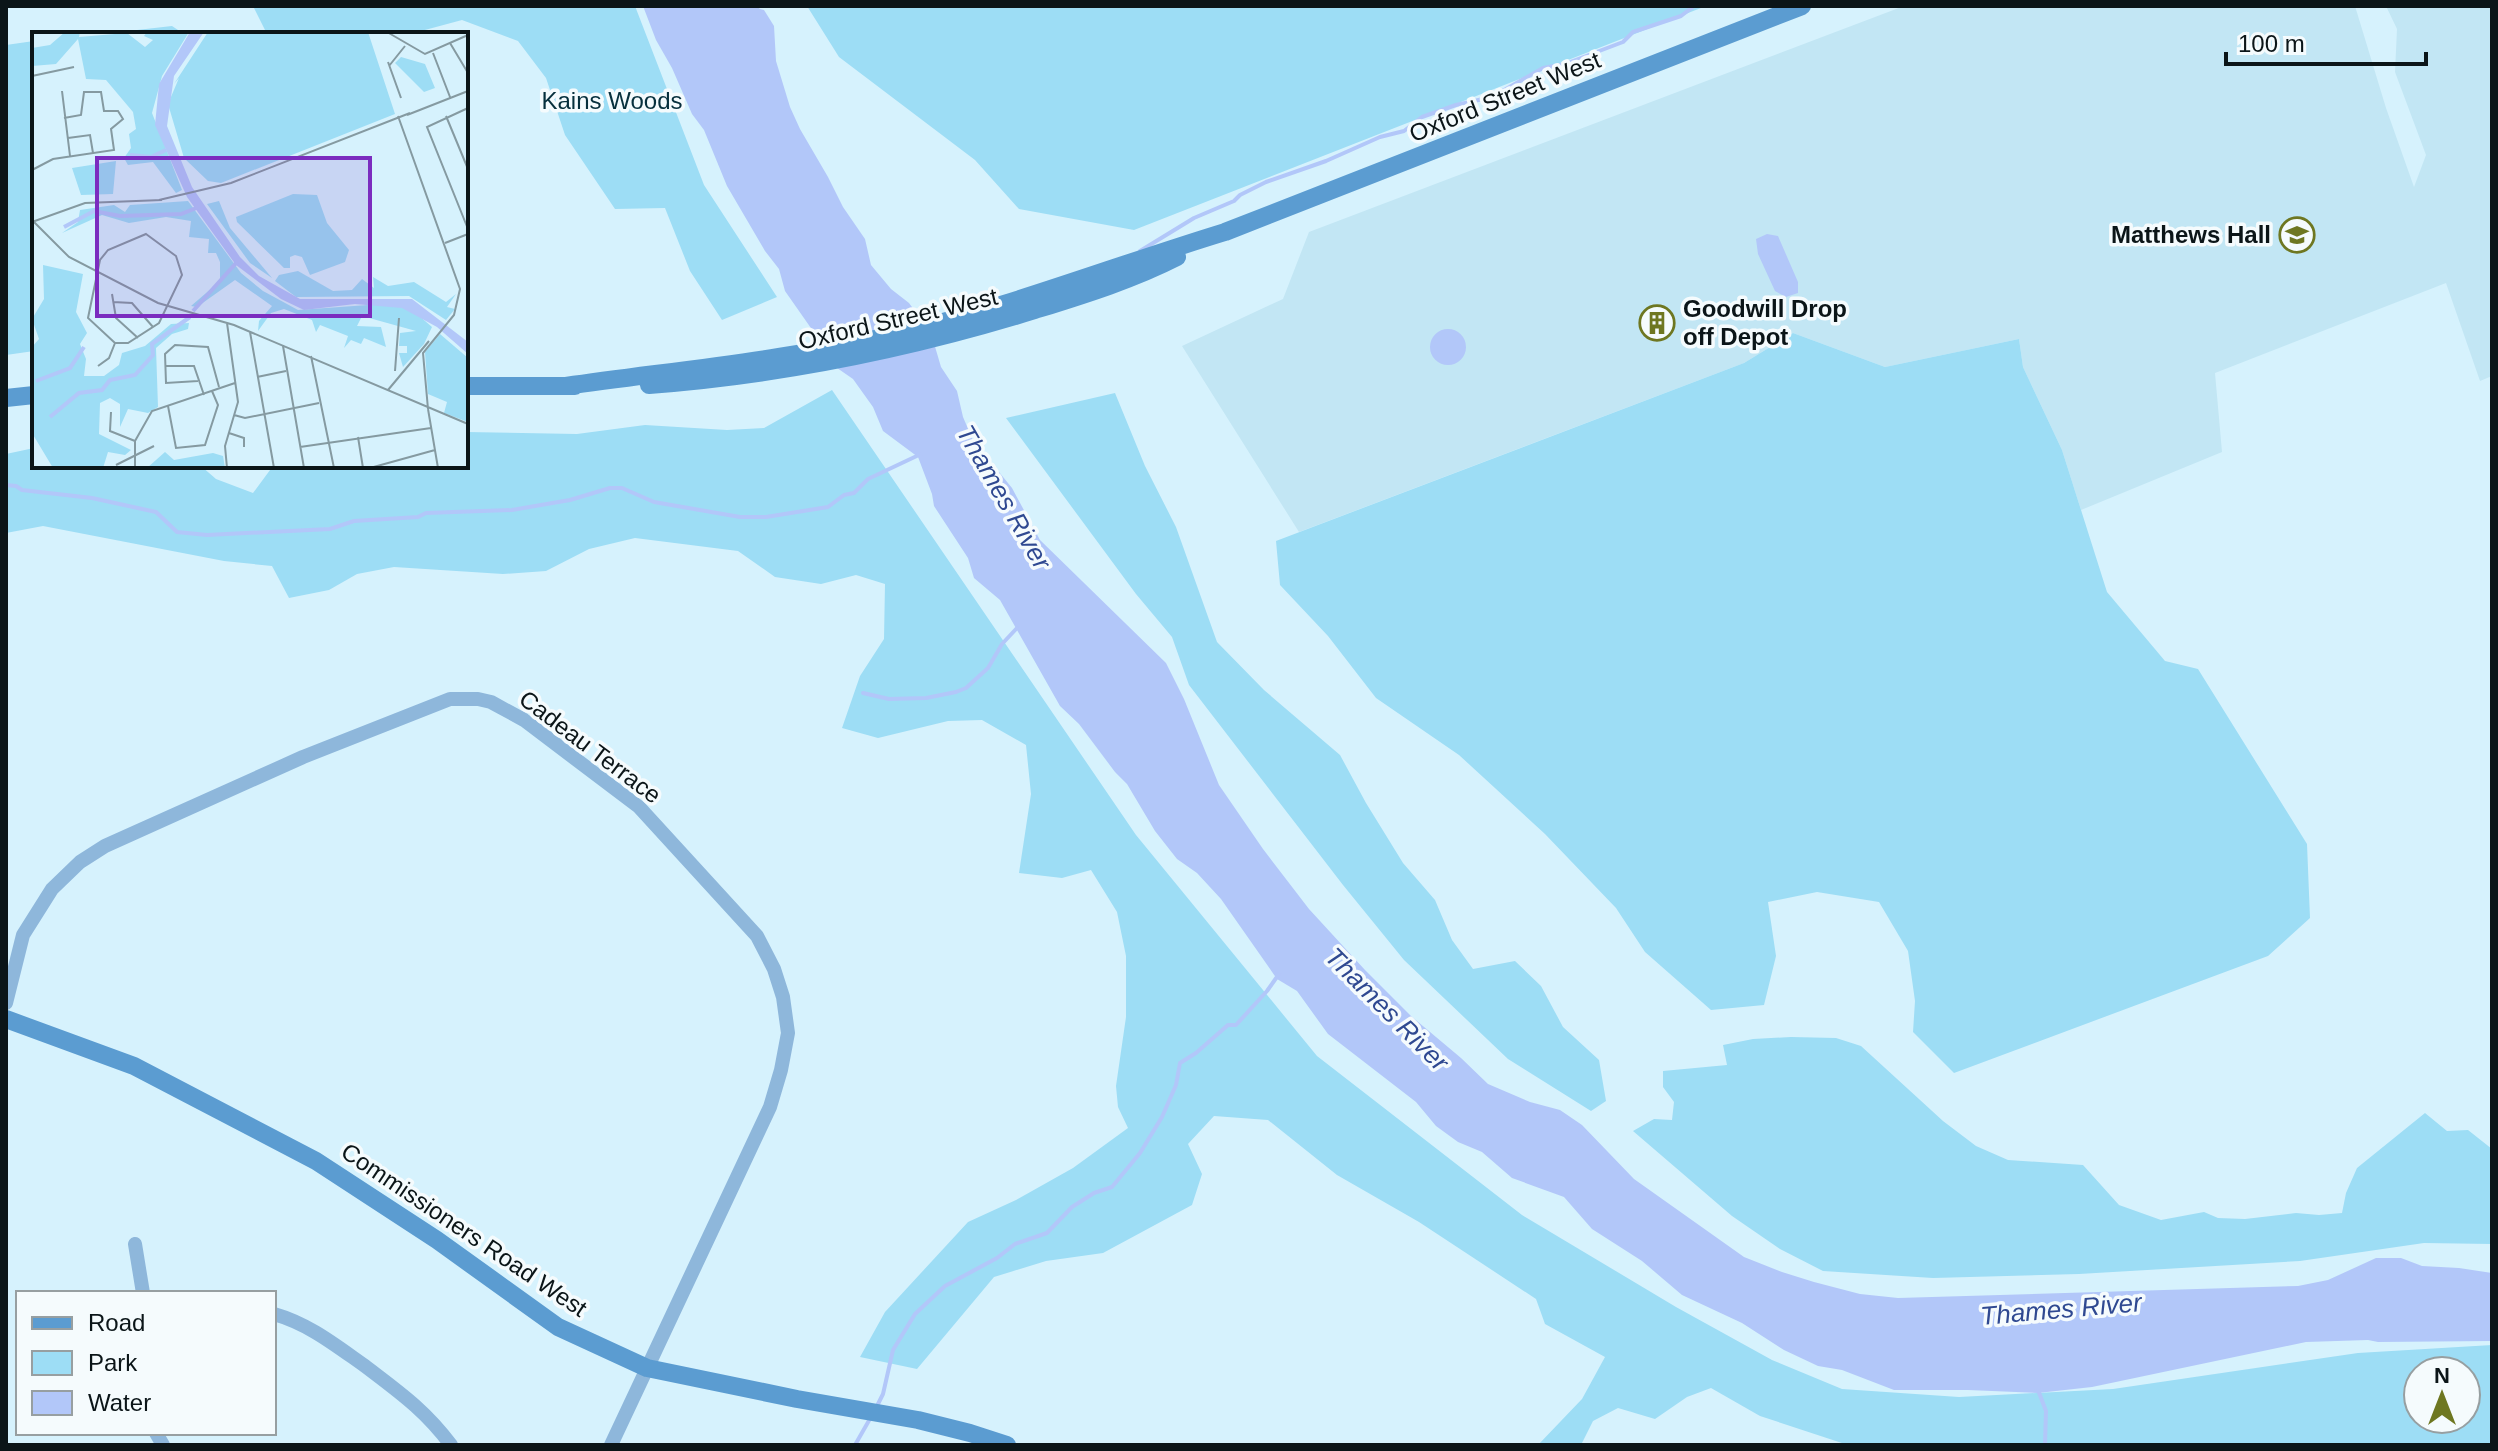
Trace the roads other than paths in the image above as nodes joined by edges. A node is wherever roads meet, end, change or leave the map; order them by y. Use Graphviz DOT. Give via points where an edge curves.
graph roads {
  1 [pos="1802,6"];
  2 [pos="468,386"];
  3 [pos="32,395"];
  4 [pos="6,398"];
  5 [pos="6,1003"];
  6 [pos="6,1019"];
  7 [pos="135,1244"];
  8 [pos="143,1291"];
  9 [pos="276,1315"];
  10 [pos="647,1368"];
  11 [pos="451,1445"];
  12 [pos="611,1445"];
  13 [pos="1007,1445"];
  1 -- 2 [label="main road, Oxford Street West" via="1164,257 1016,301 916,329 706,374 566,386"];
  3 -- 4 [label="main road"];
  5 -- 10 [label="street, Cadeau Terrace" via="23,935 52,889 105,846 303,757 450,699 478,699 502,707 639,807 757,936 783,997 788,1033 770,1107"];
  6 -- 10 [label="main road, Commissioners Road West" via="134,1066 316,1161 558,1327"];
  7 -- 8 [label="street"];
  9 -- 11 [label="street" via="317,1332 405,1396"];
  10 -- 12 [label="street, Cadeau Terrace"];
  10 -- 13 [label="main road, Commissioners Road West" via="918,1420"];
}
